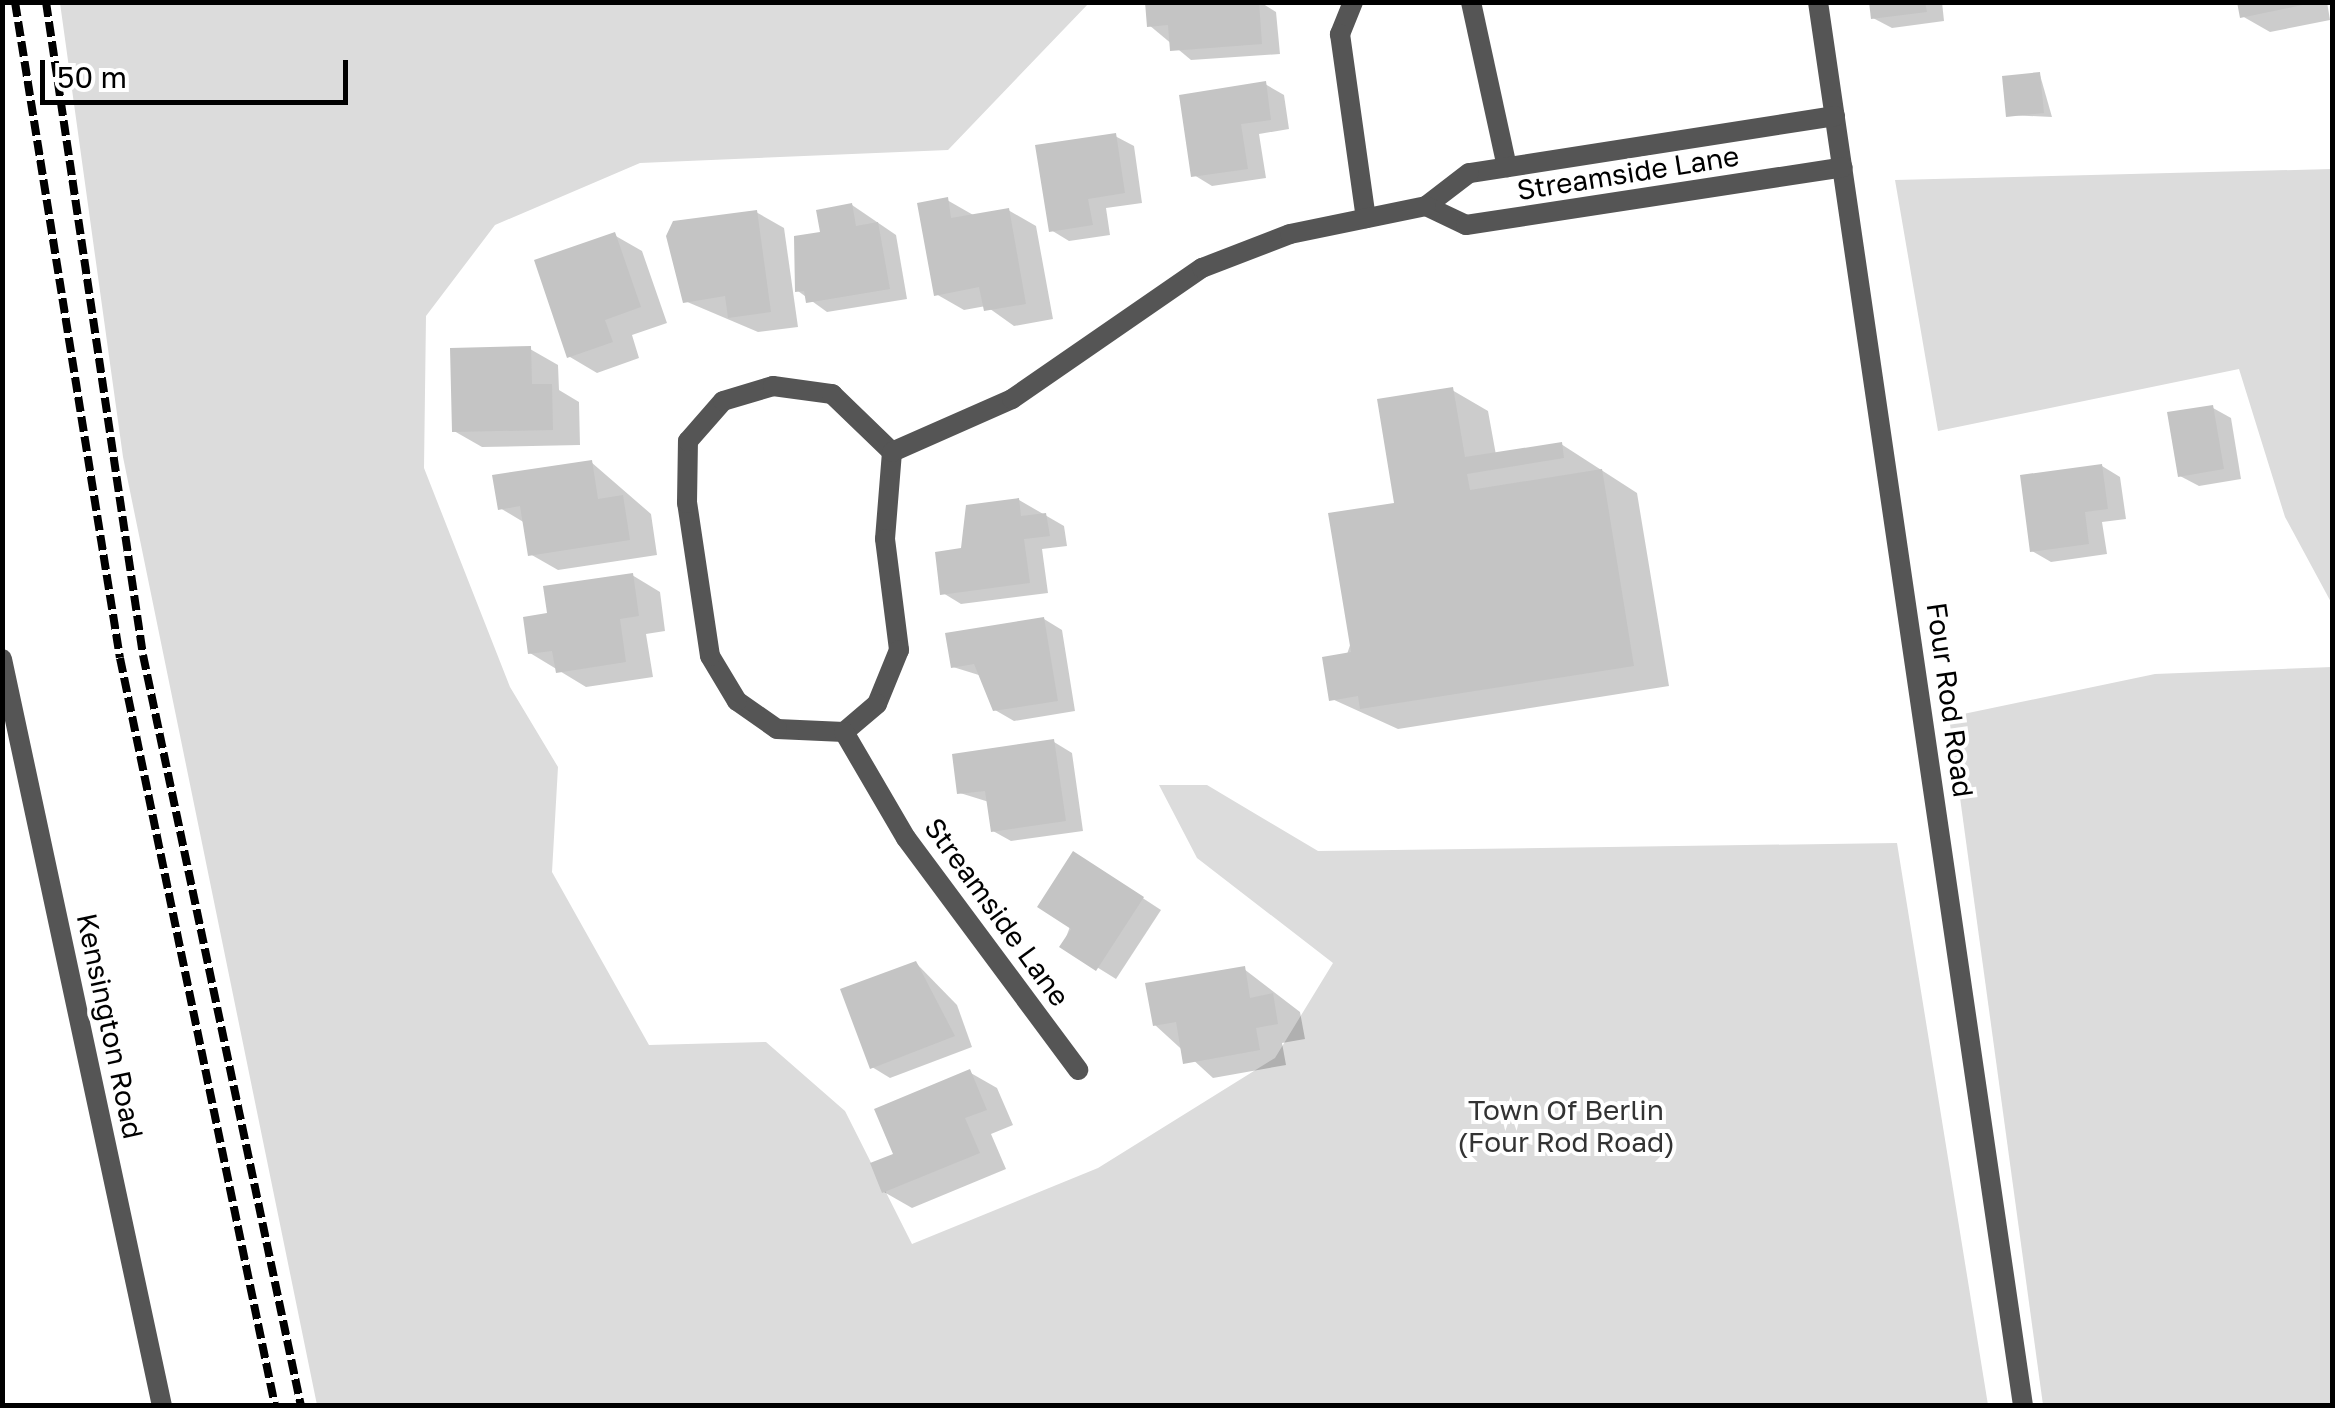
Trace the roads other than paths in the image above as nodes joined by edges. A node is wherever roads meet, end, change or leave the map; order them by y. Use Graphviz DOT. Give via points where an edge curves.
graph roads {
  1 [pos="1353,2"];
  2 [pos="1471,2"];
  3 [pos="1818,2"];
  4 [pos="1835,116"];
  5 [pos="1507,167"];
  6 [pos="1842,167"];
  7 [pos="1426,206"];
  8 [pos="1366,218"];
  9 [pos="892,452"];
  10 [pos="2,659"];
  11 [pos="844,732"];
  12 [pos="1078,1070"];
  13 [pos="162,1406"];
  14 [pos="2024,1406"];
  1 -- 8 [label="street" via="1340,34"];
  2 -- 5 [label="street, Streamside Lane"];
  3 -- 4 [label="street, Four Rod Road"];
  4 -- 5 [label="street, Streamside Lane"];
  4 -- 6 [label="street, Four Rod Road"];
  5 -- 7 [label="street, Streamside Lane" via="1468,173"];
  6 -- 7 [label="street, Streamside Lane" via="1466,225"];
  6 -- 14 [label="street, Four Rod Road"];
  7 -- 8 [label="street, Streamside Lane"];
  8 -- 9 [label="street, Streamside Lane" via="1202,268 1012,400"];
  9 -- 11 [label="street" via="884,540 900,650 877,704"];
  9 -- 11 [label="street" via="832,394 773,386 723,401 688,441 687,502 710,656 736,700 777,728"];
  10 -- 13 [label="street, Kensington Road"];
  11 -- 12 [label="street, Streamside Lane" via="906,838"];
}
